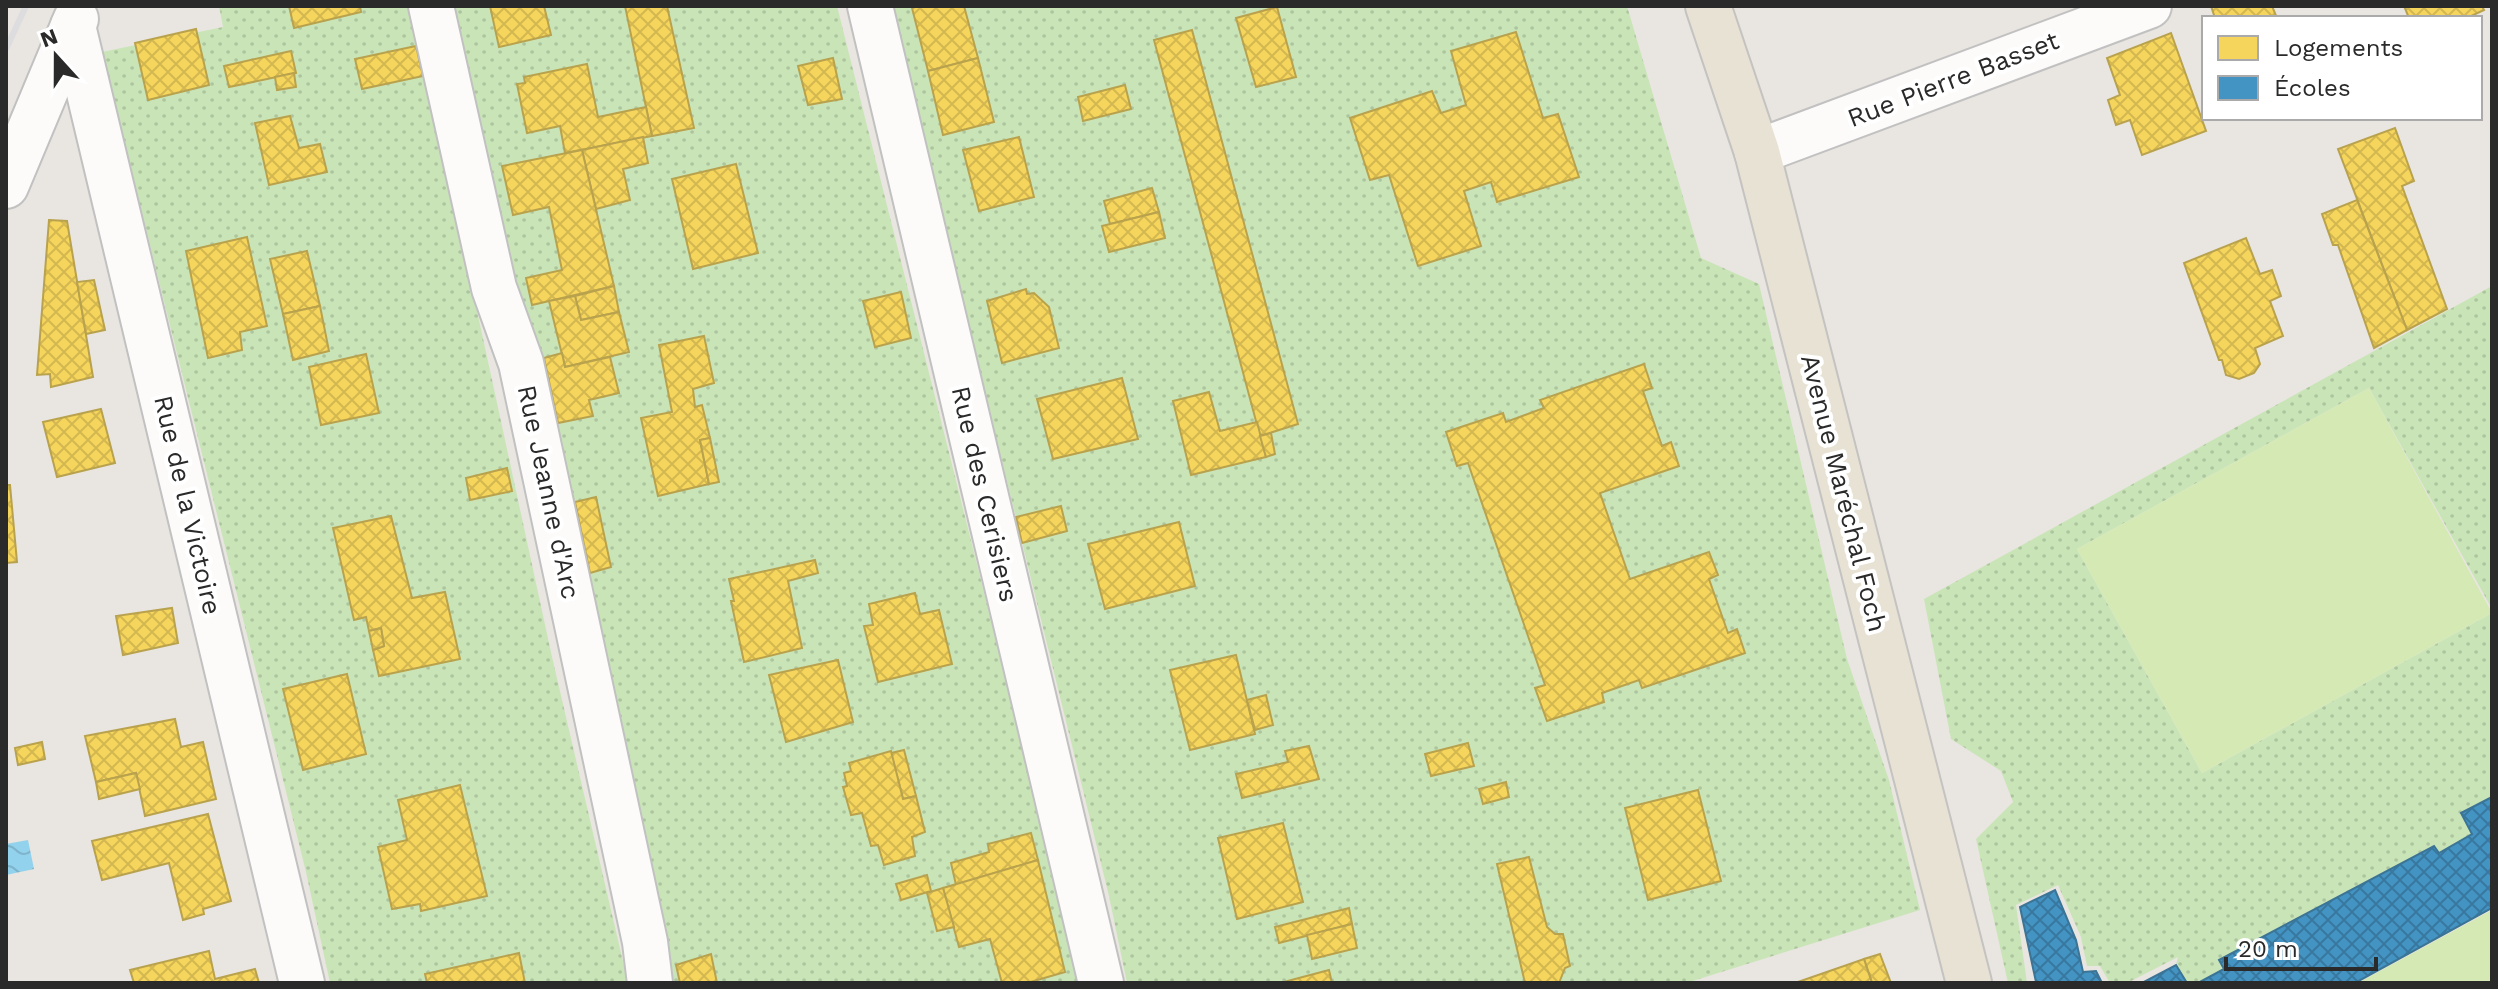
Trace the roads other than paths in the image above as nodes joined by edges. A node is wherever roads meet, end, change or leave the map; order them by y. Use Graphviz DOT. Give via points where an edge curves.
graph roads {
  1 [pos="431,6"];
  2 [pos="870,6"];
  3 [pos="1708,6"];
  4 [pos="2149,6"];
  5 [pos="78,16"];
  6 [pos="1757,152"];
  7 [pos="6,186"];
  8 [pos="302,983"];
  9 [pos="650,983"];
  10 [pos="1101,983"];
  11 [pos="1969,983"];
  1 -- 9 [label="street, Rue Jeanne d'Arc" via="494,288 521,363"];
  2 -- 10 [label="street, Rue des Cerisiers"];
  3 -- 6 [label="main road, Avenue Maréchal Foch"];
  4 -- 6 [label="street, Rue Pierre Basset"];
  5 -- 7 [label="street"];
  5 -- 8 [label="street, Rue de la Victoire"];
  6 -- 11 [label="main road, Avenue Maréchal Foch"];
}
